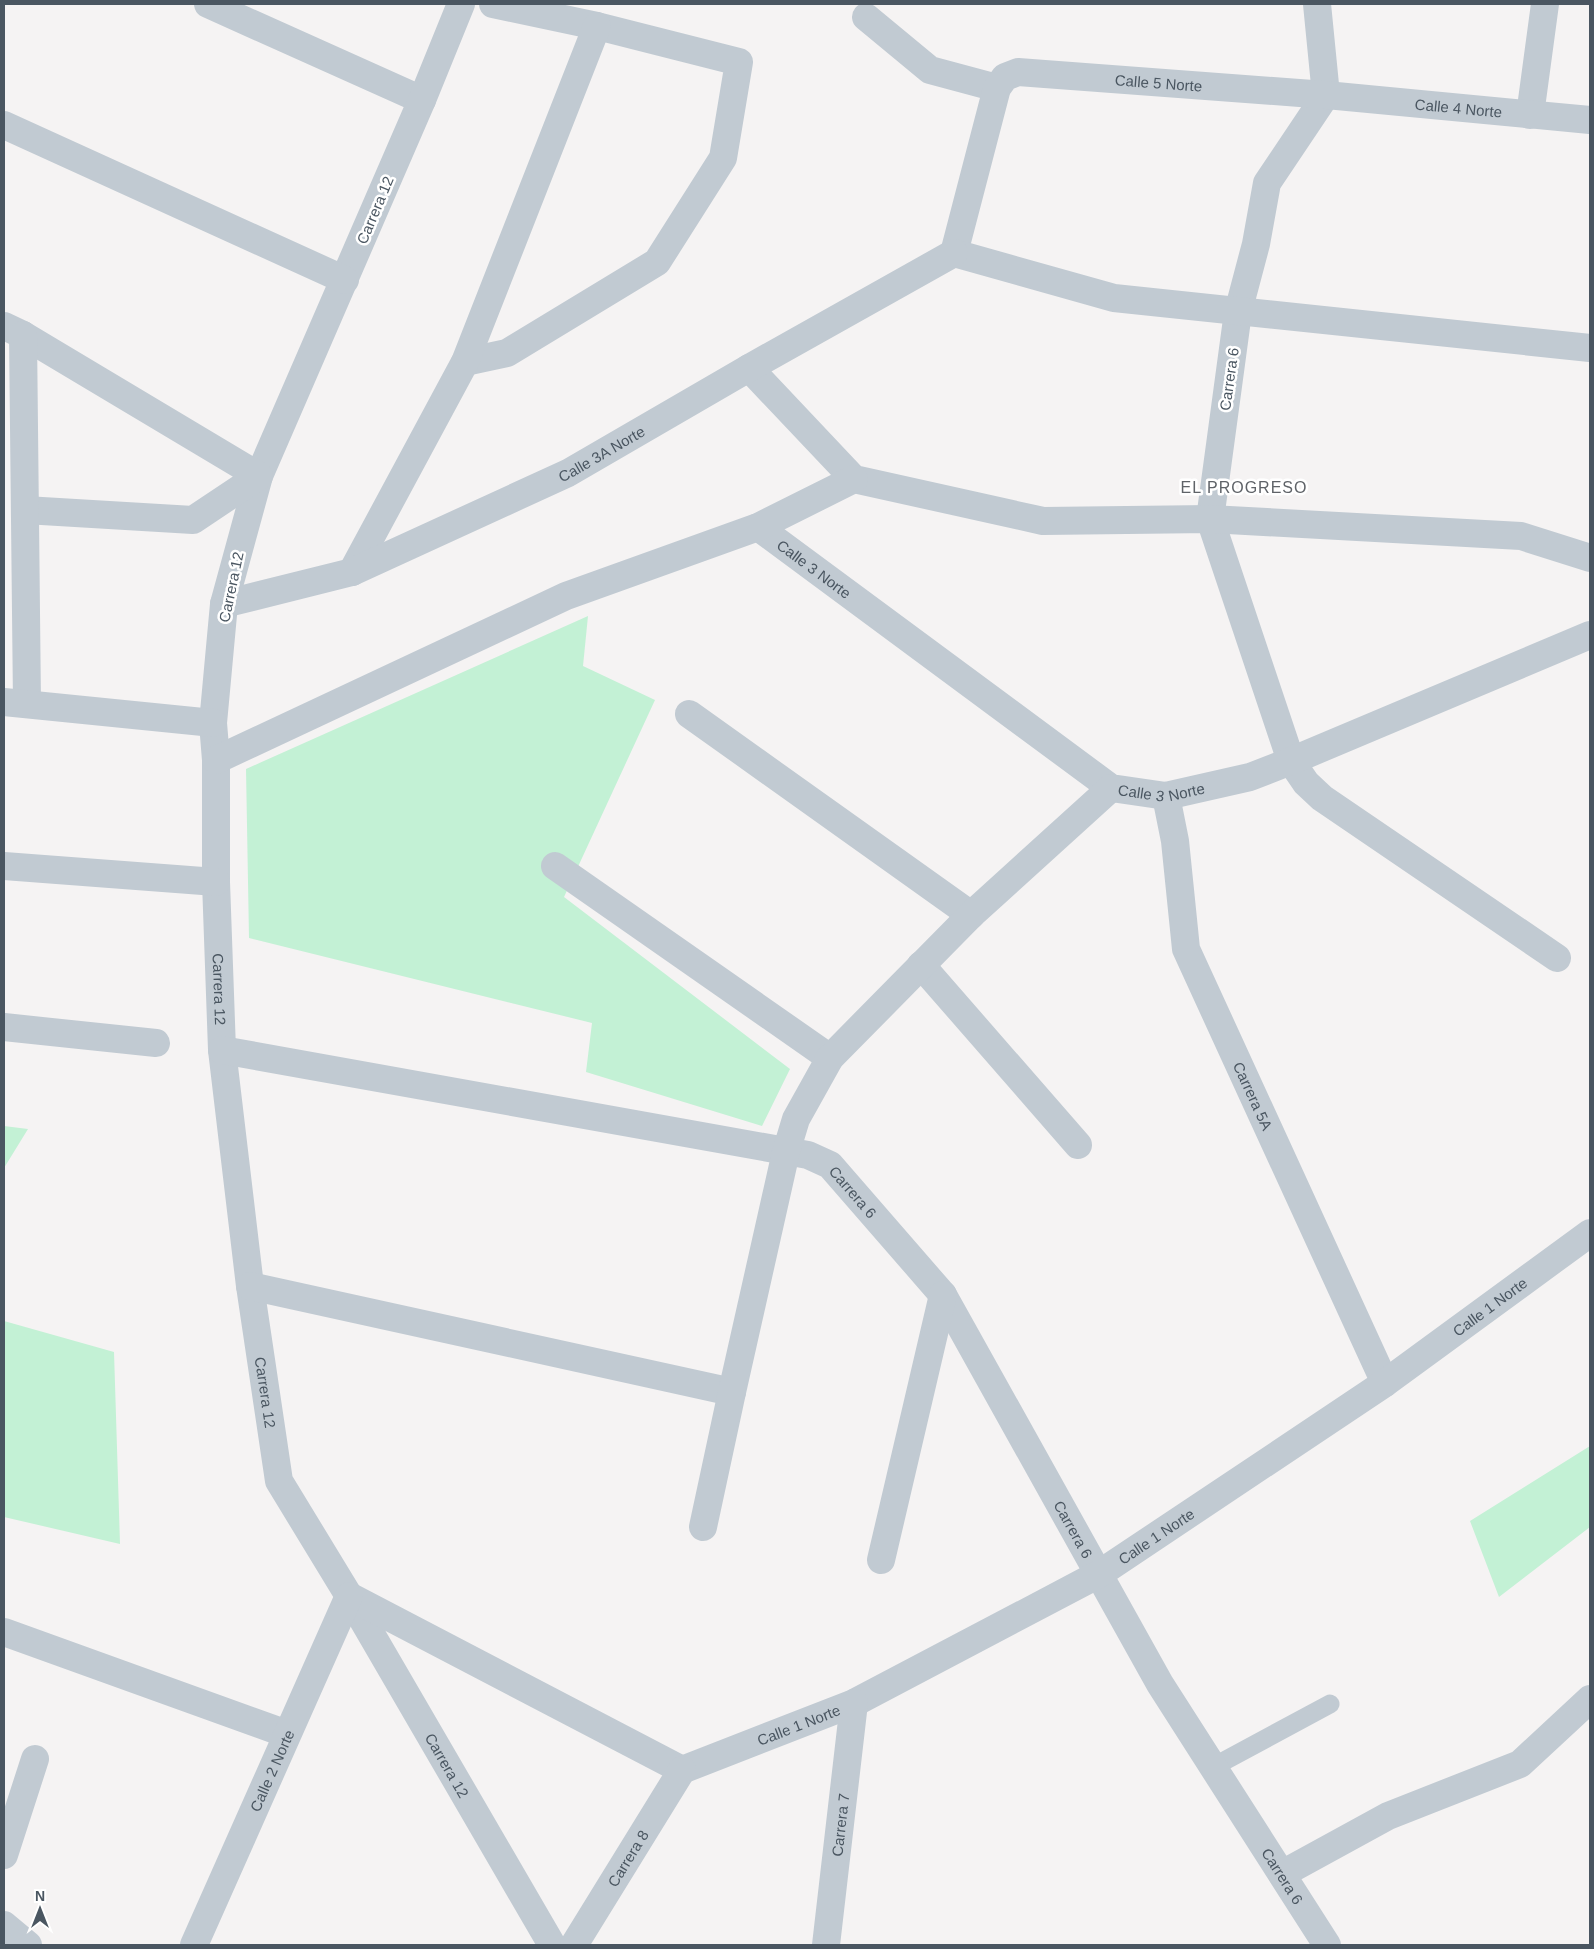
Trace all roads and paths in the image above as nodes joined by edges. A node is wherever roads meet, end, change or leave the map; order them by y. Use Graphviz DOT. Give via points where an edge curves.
graph roads {
  1 [pos="208,4"];
  2 [pos="461,4"];
  3 [pos="493,4"];
  4 [pos="1317,4"];
  5 [pos="1546,4"];
  6 [pos="866,17"];
  7 [pos="597,26"];
  8 [pos="997,88"];
  9 [pos="1326,95"];
  10 [pos="422,100"];
  11 [pos="1530,116"];
  12 [pos="1590,120"];
  13 [pos="4,125"];
  14 [pos="954,253"];
  15 [pos="345,280"];
  16 [pos="1238,312"];
  17 [pos="13,331"];
  18 [pos="1590,348"];
  19 [pos="465,362"];
  20 [pos="749,368"];
  21 [pos="258,476"];
  22 [pos="854,479"];
  23 [pos="25,510"];
  24 [pos="1210,519"];
  25 [pos="758,527"];
  26 [pos="1590,558"];
  27 [pos="352,572"];
  28 [pos="224,604"];
  29 [pos="1590,635"];
  30 [pos="15,704"];
  31 [pos="689,714"];
  32 [pos="213,723"];
  33 [pos="216,760"];
  34 [pos="1291,761"];
  35 [pos="1111,788"];
  36 [pos="1166,796"];
  37 [pos="4,866"];
  38 [pos="555,866"];
  39 [pos="216,882"];
  40 [pos="971,915"];
  41 [pos="1557,958"];
  42 [pos="921,965"];
  43 [pos="4,1027"];
  44 [pos="156,1042"];
  45 [pos="222,1050"];
  46 [pos="830,1058"];
  47 [pos="1078,1145"];
  48 [pos="786,1152"];
  49 [pos="1590,1233"];
  50 [pos="250,1286"];
  51 [pos="943,1295"];
  52 [pos="1385,1383"];
  53 [pos="732,1392"];
  54 [pos="703,1527"];
  55 [pos="882,1560"];
  56 [pos="1099,1574"];
  57 [pos="349,1596"];
  58 [pos="4,1632"];
  59 [pos="1590,1699"];
  60 [pos="854,1703"];
  61 [pos="1330,1704"];
  62 [pos="287,1734"];
  63 [pos="35,1759"];
  64 [pos="1213,1767"];
  65 [pos="682,1770"];
  66 [pos="4,1855"];
  67 [pos="1282,1874"];
  68 [pos="4,1925"];
  69 [pos="28,1945"];
  70 [pos="194,1945"];
  71 [pos="552,1945"];
  72 [pos="574,1945"];
  73 [pos="826,1945"];
  74 [pos="1327,1945"];
  1 -- 10 [label="street"];
  2 -- 10 [label="street, Carrera 12"];
  3 -- 7 [label="street"];
  4 -- 9 [label="street"];
  5 -- 11 [label="street"];
  6 -- 8 [label="street" via="930,70"];
  7 -- 19 [label="street"];
  7 -- 19 [label="street" via="739,62 723,158 657,262 507,353"];
  8 -- 9 [label="street, Calle 5 Norte" via="1005,78 1018,72"];
  8 -- 14 [label="street"];
  9 -- 11 [label="street, Calle 4 Norte"];
  9 -- 16 [label="street, Carrera 6" via="1267,183 1256,244"];
  10 -- 15 [label="street, Carrera 12"];
  11 -- 12 [label="street, Calle 4 Norte"];
  13 -- 15 [label="street"];
  14 -- 16 [label="street" via="1114,298"];
  14 -- 20 [label="street, Calle 3A Norte"];
  15 -- 21 [label="street, Carrera 12"];
  16 -- 18 [label="street"];
  16 -- 24 [label="street, Carrera 6"];
  17 -- 21 [label="street"];
  17 -- 23 [label="street"];
  19 -- 27 [label="street"];
  20 -- 22 [label="street"];
  20 -- 27 [label="street, Calle 3A Norte" via="568,473"];
  21 -- 23 [label="street" via="193,520"];
  21 -- 28 [label="street, Carrera 12"];
  22 -- 24 [label="street" via="1043,521"];
  22 -- 25 [label="street"];
  23 -- 30 [label="street"];
  24 -- 26 [label="street" via="1521,536"];
  24 -- 34 [label="street, Carrera 6"];
  25 -- 33 [label="street" via="566,596"];
  25 -- 35 [label="street, Calle 3 Norte"];
  27 -- 28 [label="street, Calle 3A Norte"];
  28 -- 32 [label="street, Carrera 12"];
  29 -- 34 [label="street, Calle 3 Norte"];
  30 -- 32 [label="street"];
  31 -- 40 [label="street"];
  32 -- 33 [label="street, Carrera 12"];
  33 -- 39 [label="street, Carrera 12"];
  34 -- 36 [label="street, Calle 3 Norte" via="1250,777"];
  34 -- 41 [label="street, Carrera 6" via="1306,783 1322,798"];
  35 -- 36 [label="street, Calle 3 Norte"];
  35 -- 40 [label="street"];
  36 -- 52 [label="street, Carrera 5A" via="1175,841 1186,949"];
  37 -- 39 [label="street"];
  38 -- 46 [label="street"];
  39 -- 45 [label="street, Carrera 12"];
  40 -- 42 [label="street"];
  42 -- 46 [label="street"];
  42 -- 47 [label="street"];
  43 -- 44 [label="street"];
  45 -- 48 [label="street, Carrera 6"];
  45 -- 50 [label="street, Carrera 12"];
  46 -- 48 [label="street" via="796,1119"];
  48 -- 51 [label="street, Carrera 6" via="808,1155 830,1165"];
  48 -- 53 [label="street"];
  49 -- 52 [label="street, Calle 1 Norte"];
  50 -- 53 [label="street"];
  50 -- 57 [label="street, Carrera 12" via="279,1481"];
  51 -- 55 [label="street"];
  51 -- 56 [label="street, Carrera 6"];
  52 -- 56 [label="street, Calle 1 Norte"];
  53 -- 54 [label="street"];
  56 -- 60 [label="street, Calle 1 Norte"];
  56 -- 64 [label="street, Carrera 6" via="1160,1684"];
  57 -- 62 [label="street, Calle 2 Norte"];
  57 -- 65 [label="street"];
  57 -- 71 [label="street, Carrera 12"];
  58 -- 62 [label="street"];
  59 -- 67 [label="street" via="1520,1764 1388,1816"];
  60 -- 65 [label="street, Calle 1 Norte"];
  60 -- 73 [label="street, Carrera 7"];
  61 -- 64 [label="lane"];
  62 -- 70 [label="street, Calle 2 Norte"];
  63 -- 66 [label="street"];
  64 -- 67 [label="street, Carrera 6"];
  65 -- 72 [label="street, Carrera 8"];
  67 -- 74 [label="street, Carrera 6"];
  68 -- 69 [label="street"];
}
